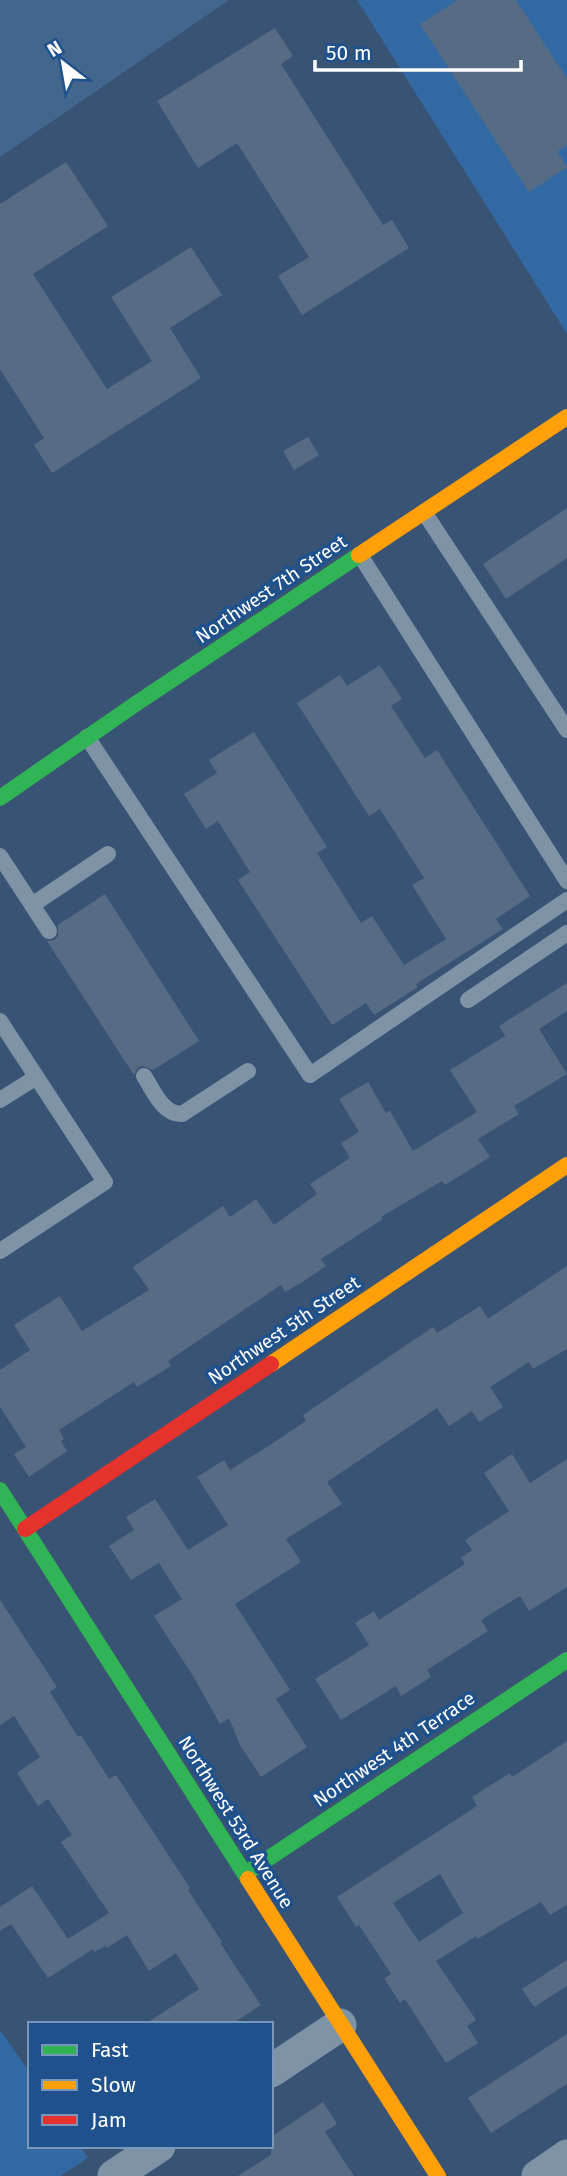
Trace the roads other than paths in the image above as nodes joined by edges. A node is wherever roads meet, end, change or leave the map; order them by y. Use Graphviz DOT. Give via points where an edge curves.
graph roads {
  1 [pos="567,417"];
  2 [pos="424,512"];
  3 [pos="360,555"];
  4 [pos="567,730"];
  5 [pos="87,737"];
  6 [pos="0,798"];
  7 [pos="108,854"];
  8 [pos="0,856"];
  9 [pos="567,881"];
  10 [pos="567,900"];
  11 [pos="32,905"];
  12 [pos="49,931"];
  13 [pos="567,933"];
  14 [pos="468,1000"];
  15 [pos="0,1021"];
  16 [pos="248,1071"];
  17 [pos="144,1076"];
  18 [pos="35,1077"];
  19 [pos="0,1100"];
  20 [pos="567,1165"];
  21 [pos="0,1251"];
  22 [pos="0,1490"];
  23 [pos="24,1529"];
  24 [pos="567,1660"];
  25 [pos="244,1874"];
  26 [pos="341,2025"];
  27 [pos="273,2070"];
  28 [pos="156,2148"];
  29 [pos="567,2156"];
  30 [pos="114,2176"];
  31 [pos="438,2176"];
  32 [pos="538,2176"];
  1 -- 2 [label="street, Northwest 7th Street"];
  2 -- 3 [label="street, Northwest 7th Street"];
  2 -- 4 [label="lane"];
  3 -- 5 [label="street, Northwest 7th Street"];
  3 -- 9 [label="lane"];
  5 -- 6 [label="street, Northwest 7th Street"];
  5 -- 10 [label="lane" via="310,1076"];
  7 -- 11 [label="lane"];
  8 -- 11 [label="lane"];
  11 -- 12 [label="lane"];
  13 -- 14 [label="lane"];
  15 -- 18 [label="lane"];
  16 -- 17 [label="lane" via="182,1114 167,1111"];
  18 -- 19 [label="lane"];
  18 -- 21 [label="lane" via="105,1182"];
  20 -- 23 [label="street, Northwest 5th Street"];
  22 -- 23 [label="street, Northwest 53rd Avenue"];
  23 -- 25 [label="street, Northwest 53rd Avenue"];
  24 -- 25 [label="street, Northwest 4th Terrace"];
  25 -- 26 [label="street, Northwest 53rd Avenue"];
  26 -- 27 [label="street"];
  26 -- 31 [label="street, Northwest 53rd Avenue"];
  28 -- 30 [label="street"];
  29 -- 32 [label="street"];
}
